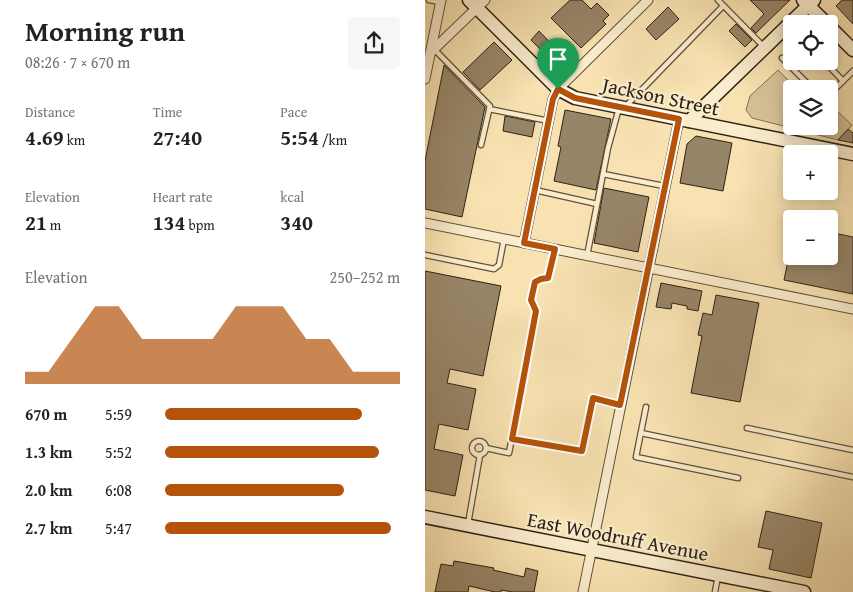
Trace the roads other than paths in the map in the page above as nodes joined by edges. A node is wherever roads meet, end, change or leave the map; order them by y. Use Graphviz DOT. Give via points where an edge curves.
graph roads {
  1 [pos="429,0"];
  2 [pos="648,0"];
  3 [pos="718,0"];
  4 [pos="441,1"];
  5 [pos="809,2"];
  6 [pos="477,3"];
  7 [pos="723,6"];
  8 [pos="820,15"];
  9 [pos="838,35"];
  10 [pos="764,48"];
  11 [pos="853,50"];
  12 [pos="433,52"];
  13 [pos="782,58"];
  14 [pos="833,70"];
  15 [pos="853,71"];
  16 [pos="425,79"];
  17 [pos="804,80"];
  18 [pos="843,81"];
  19 [pos="838,86"];
  20 [pos="558,89"];
  21 [pos="622,107"];
  22 [pos="489,109"];
  23 [pos="684,120"];
  24 [pos="549,121"];
  25 [pos="481,145"];
  26 [pos="853,154"];
  27 [pos="603,174"];
  28 [pos="665,186"];
  29 [pos="535,190"];
  30 [pos="597,204"];
  31 [pos="425,223"];
  32 [pos="504,239"];
  33 [pos="524,243"];
  34 [pos="555,249"];
  35 [pos="425,255"];
  36 [pos="587,256"];
  37 [pos="647,268"];
  38 [pos="853,309"];
  39 [pos="620,405"];
  40 [pos="646,407"];
  41 [pos="747,428"];
  42 [pos="641,433"];
  43 [pos="512,439"];
  44 [pos="486,448"];
  45 [pos="853,450"];
  46 [pos="480,455"];
  47 [pos="853,477"];
  48 [pos="738,478"];
  49 [pos="425,517"];
  50 [pos="468,526"];
  51 [pos="591,549"];
  52 [pos="719,575"];
  53 [pos="583,592"];
  54 [pos="715,592"];
  55 [pos="804,592"];
  1 -- 4 [label="lane"];
  2 -- 20 [label="street"];
  3 -- 7 [label="lane"];
  4 -- 12 [label="street"];
  5 -- 8 [label="street"];
  5 -- 10 [label="street"];
  6 -- 12 [label="street"];
  6 -- 20 [label="street, Jackson Street"];
  7 -- 10 [label="lane"];
  7 -- 21 [label="lane"];
  9 -- 11 [label="street"];
  10 -- 23 [label="street"];
  12 -- 16 [label="street"];
  12 -- 22 [label="lane" via="490,106"];
  13 -- 17 [label="lane"];
  14 -- 18 [label="lane"];
  15 -- 18 [label="lane"];
  18 -- 19 [label="lane"];
  20 -- 21 [label="street, Jackson Street" via="575,98"];
  20 -- 24 [label="street"];
  21 -- 23 [label="street, Jackson Street"];
  21 -- 27 [label="lane"];
  22 -- 24 [label="lane"];
  22 -- 25 [label="lane"];
  23 -- 26 [label="street, Jackson Street"];
  23 -- 28 [label="street"];
  24 -- 29 [label="street"];
  27 -- 28 [label="lane"];
  27 -- 30 [label="lane"];
  28 -- 37 [label="street"];
  29 -- 30 [label="lane"];
  29 -- 33 [label="street"];
  30 -- 36 [label="lane"];
  31 -- 32 [label="street"];
  32 -- 33 [label="street"];
  32 -- 35 [label="lane" via="499,264 494,269"];
  33 -- 34 [label="street"];
  34 -- 36 [label="street"];
  34 -- 43 [label="lane" via="548,278 535,282 531,300 536,311"];
  36 -- 37 [label="street"];
  37 -- 38 [label="street"];
  37 -- 39 [label="street"];
  39 -- 43 [label="lane" via="593,398 582,451"];
  39 -- 51 [label="street"];
  40 -- 42 [label="lane"];
  41 -- 45 [label="lane"];
  42 -- 47 [label="lane"];
  42 -- 48 [label="lane" via="636,457"];
  43 -- 44 [label="lane" via="509,453"];
  44 -- 46 [label="lane"];
  44 -- 46 [label="lane" via="481,441 472,445 473,454"];
  46 -- 50 [label="lane"];
  49 -- 50 [label="street, East Woodruff Avenue"];
  50 -- 51 [label="street, East Woodruff Avenue"];
  51 -- 52 [label="street, East Woodruff Avenue"];
  51 -- 53 [label="street"];
  52 -- 54 [label="lane"];
  52 -- 55 [label="street, East Woodruff Avenue"];
}
